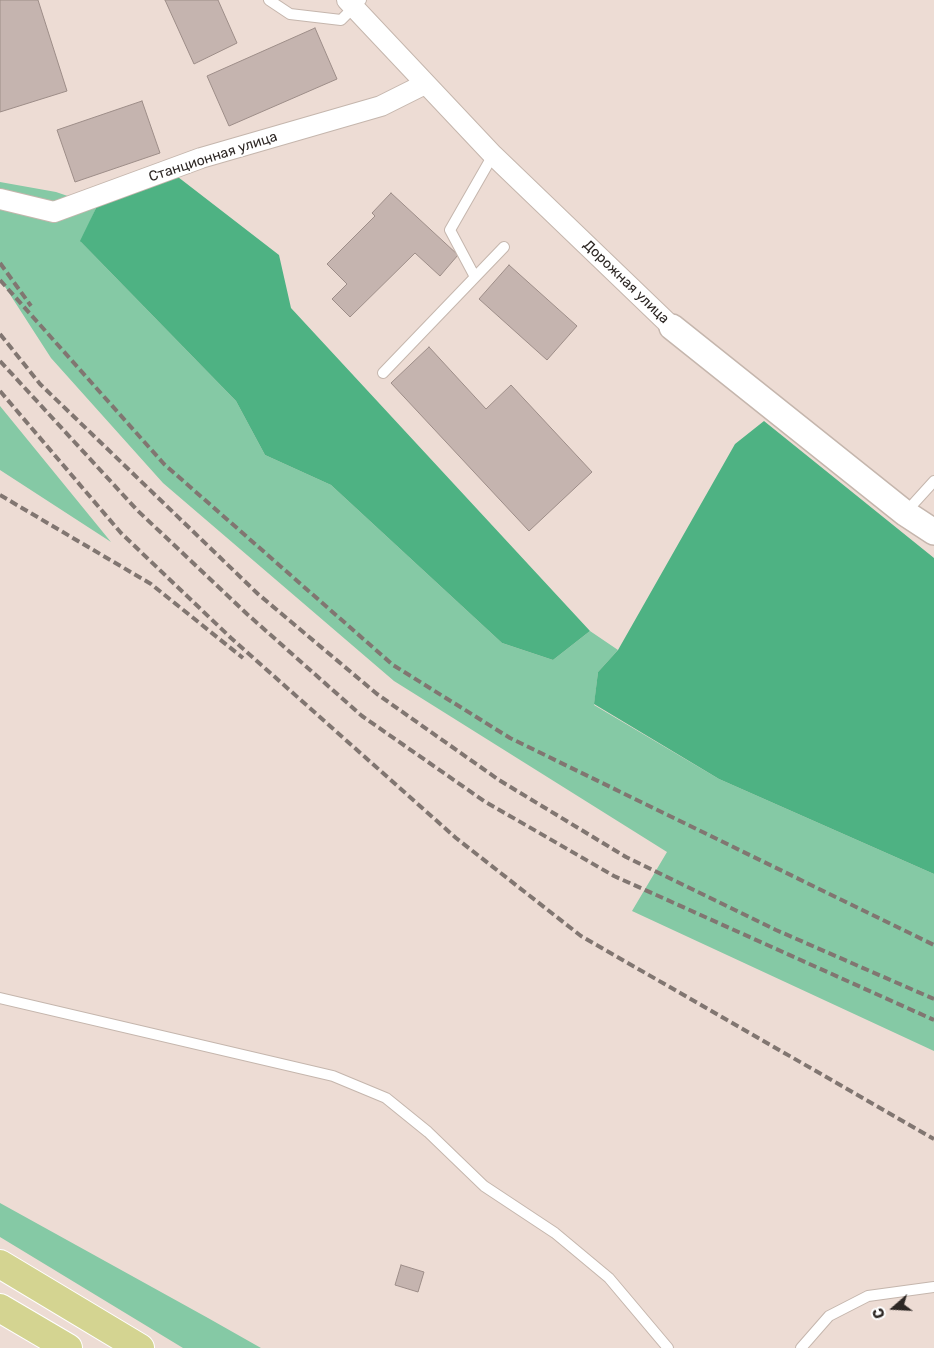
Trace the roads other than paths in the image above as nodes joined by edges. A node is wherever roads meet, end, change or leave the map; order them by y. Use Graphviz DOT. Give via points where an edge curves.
graph roads {
  1 [pos="269,0"];
  2 [pos="354,3"];
  3 [pos="424,84"];
  4 [pos="494,155"];
  5 [pos="0,198"];
  6 [pos="504,247"];
  7 [pos="475,276"];
  8 [pos="672,327"];
  9 [pos="382,373"];
  10 [pos="934,480"];
  11 [pos="905,513"];
  12 [pos="934,532"];
  13 [pos="0,998"];
  14 [pos="0,1264"];
  15 [pos="934,1287"];
  16 [pos="0,1308"];
  17 [pos="68,1348"];
  18 [pos="140,1348"];
  19 [pos="668,1348"];
  20 [pos="801,1348"];
  1 -- 2 [label="lane" via="290,14 341,20"];
  2 -- 3 [label="street, Дорожная улица"];
  3 -- 4 [label="street, Дорожная улица"];
  3 -- 5 [label="street, Станционная улица" via="381,106 201,158 54,212"];
  4 -- 7 [label="lane" via="450,230"];
  4 -- 8 [label="street, Дорожная улица"];
  6 -- 7 [label="lane"];
  7 -- 9 [label="lane"];
  8 -- 11 [label="street, Дорожная улица"];
  10 -- 11 [label="lane"];
  11 -- 12 [label="street, Дорожная улица"];
  13 -- 19 [label="lane" via="333,1076 386,1098 428,1132 484,1186 555,1233 609,1278"];
  14 -- 18 [label="main road"];
  15 -- 20 [label="lane" via="868,1296 829,1316"];
  16 -- 17 [label="main road"];
}
